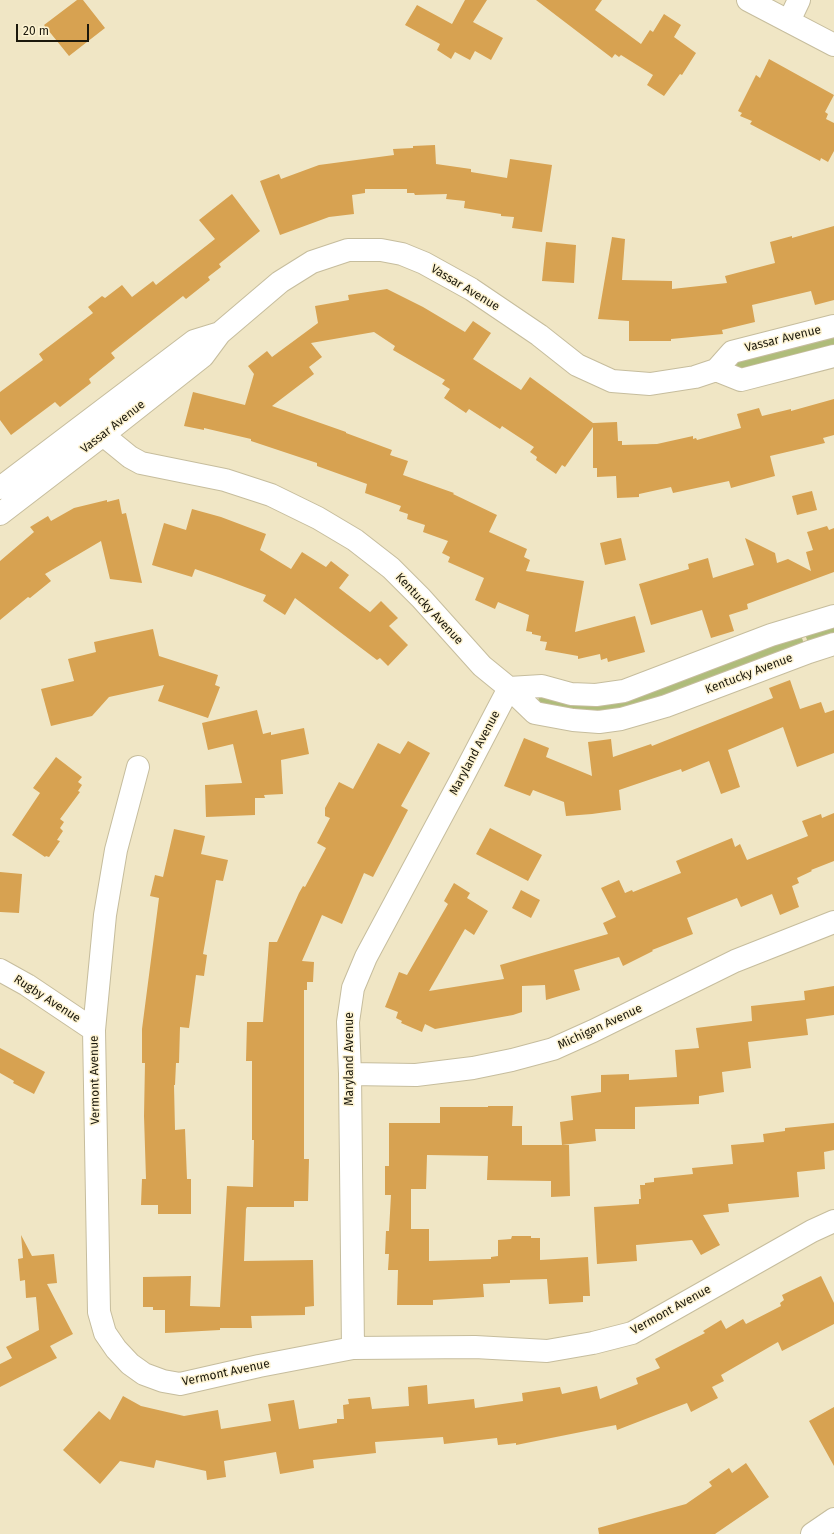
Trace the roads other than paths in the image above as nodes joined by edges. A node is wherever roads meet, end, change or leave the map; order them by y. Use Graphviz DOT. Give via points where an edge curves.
graph roads {
  1 [pos="748,0"];
  2 [pos="799,0"];
  3 [pos="790,22"];
  4 [pos="834,45"];
  5 [pos="834,326"];
  6 [pos="220,333"];
  7 [pos="834,356"];
  8 [pos="716,370"];
  9 [pos="103,435"];
  10 [pos="0,488"];
  11 [pos="0,514"];
  12 [pos="834,616"];
  13 [pos="834,644"];
  14 [pos="509,688"];
  15 [pos="138,767"];
  16 [pos="834,922"];
  17 [pos="0,970"];
  18 [pos="94,1030"];
  19 [pos="350,1074"];
  20 [pos="834,1221"];
  21 [pos="353,1348"];
  22 [pos="834,1519"];
  23 [pos="812,1534"];
  1 -- 3 [label="street"];
  2 -- 3 [label="street"];
  3 -- 4 [label="street"];
  5 -- 8 [label="street, Vassar Avenue" via="732,352"];
  6 -- 8 [label="street, Vassar Avenue" via="280,282 312,262 348,250 381,250 402,254 424,263 472,288 577,365 612,381 650,384 695,377"];
  6 -- 9 [label="street, Vassar Avenue" via="203,356"];
  6 -- 10 [label="street, Vassar Avenue" via="194,341"];
  7 -- 8 [label="street" via="742,380"];
  9 -- 11 [label="street, Vassar Avenue"];
  9 -- 14 [label="street, Kentucky Avenue" via="130,457 142,463 225,480 271,495 355,540 391,568 482,666"];
  12 -- 14 [label="street" via="770,635 624,691 596,695 571,694 542,686"];
  13 -- 14 [label="street, Kentucky Avenue" via="666,706 600,722 535,713"];
  14 -- 19 [label="street, Maryland Avenue" via="366,957 353,988 348,1022"];
  15 -- 18 [label="street, Vermont Avenue" via="116,850 106,908"];
  16 -- 19 [label="street, Michigan Avenue" via="735,961 553,1049 473,1068 416,1074"];
  17 -- 18 [label="street, Rugby Avenue" via="40,992"];
  18 -- 21 [label="street, Vermont Avenue" via="99,1312 105,1333 116,1349 144,1374 180,1384"];
  19 -- 21 [label="street, Maryland Avenue"];
  20 -- 21 [label="street, Vermont Avenue" via="632,1333 594,1343 546,1351 475,1347"];
  22 -- 23 [label="street"];
}
